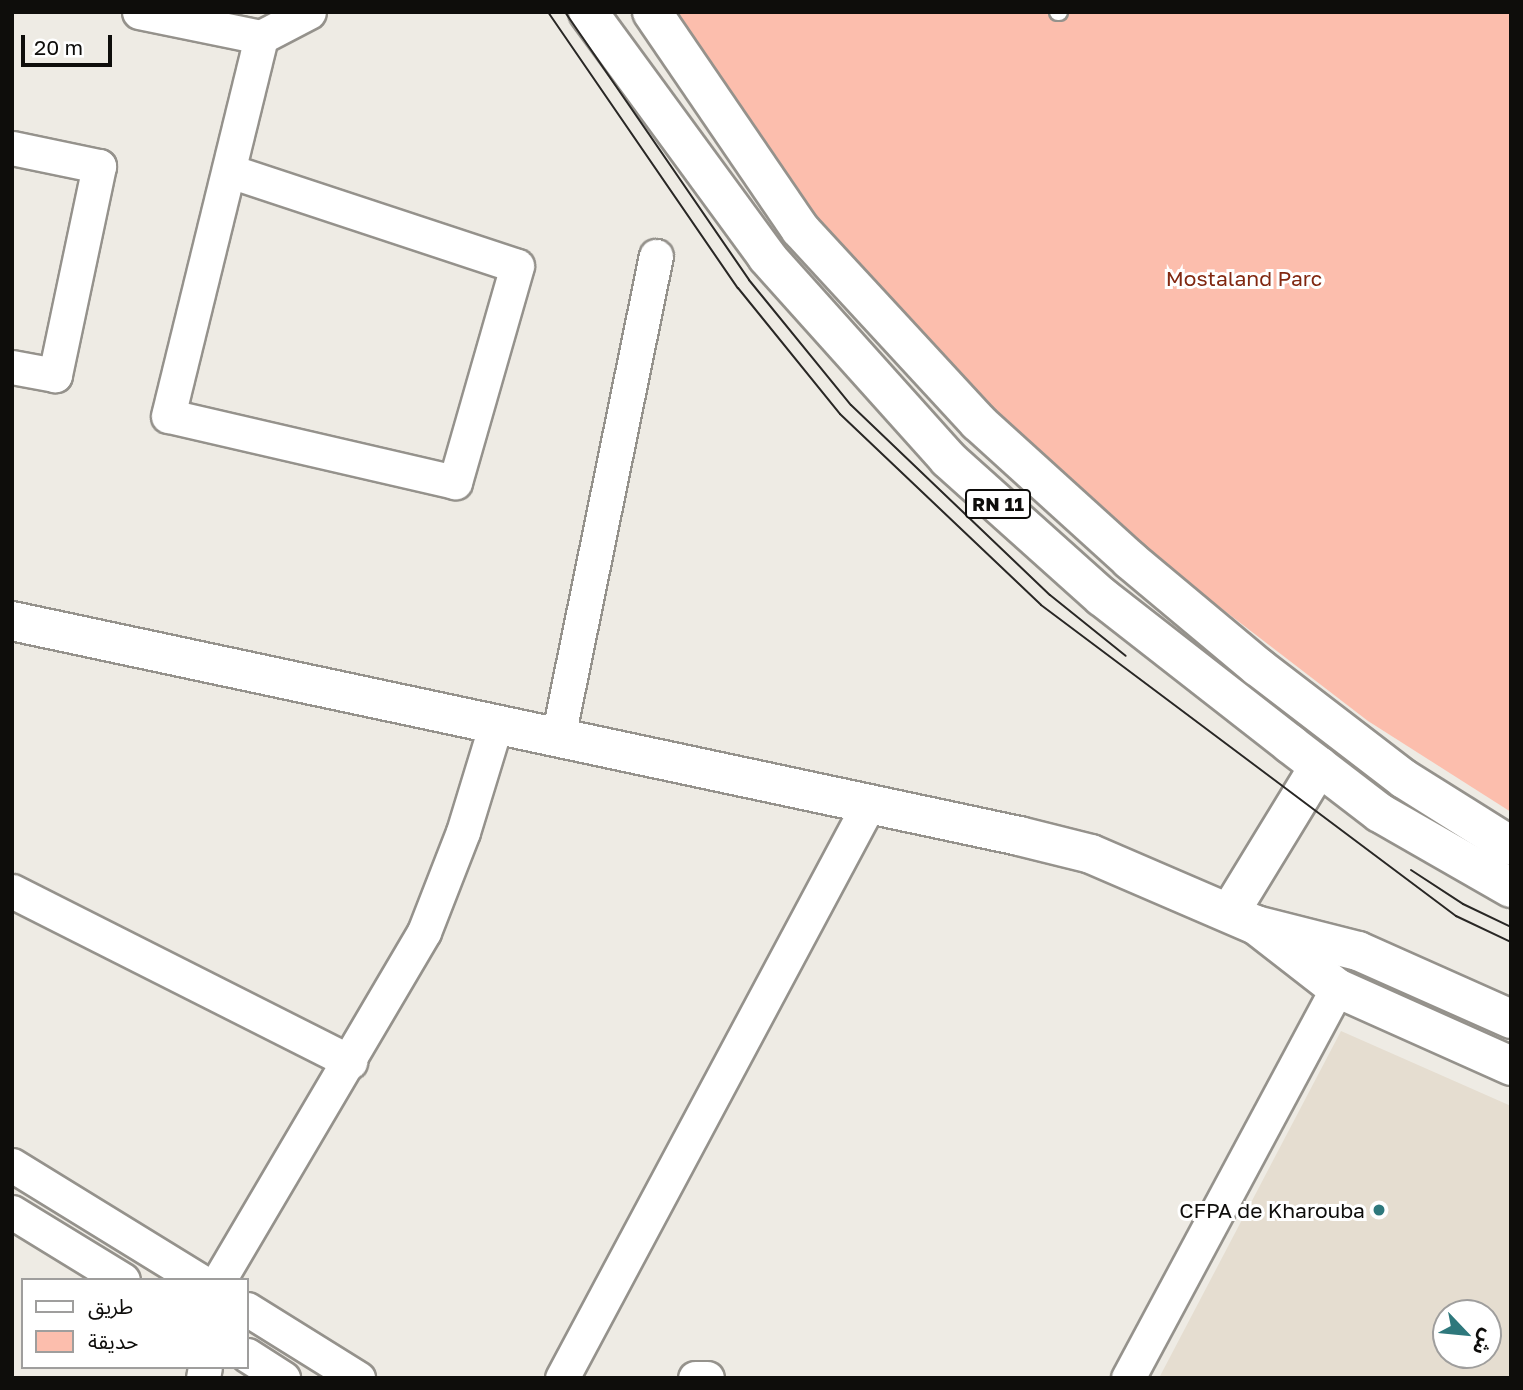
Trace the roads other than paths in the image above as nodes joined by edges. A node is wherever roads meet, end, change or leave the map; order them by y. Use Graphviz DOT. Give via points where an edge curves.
graph roads {
  1 [pos="139,12"];
  2 [pos="309,12"];
  3 [pos="588,12"];
  4 [pos="652,12"];
  5 [pos="190,18"];
  6 [pos="261,37"];
  7 [pos="12,148"];
  8 [pos="230,171"];
  9 [pos="656,256"];
  10 [pos="12,367"];
  11 [pos="12,621"];
  12 [pos="496,724"];
  13 [pos="558,737"];
  14 [pos="1320,766"];
  15 [pos="870,802"];
  16 [pos="1511,846"];
  17 [pos="1511,888"];
  18 [pos="12,891"];
  19 [pos="1243,919"];
  20 [pos="1337,988"];
  21 [pos="1511,1019"];
  22 [pos="350,1062"];
  23 [pos="1511,1066"];
  24 [pos="12,1165"];
  25 [pos="12,1212"];
  26 [pos="120,1278"];
  27 [pos="196,1278"];
  28 [pos="220,1278"];
  29 [pos="248,1310"];
  30 [pos="248,1357"];
  31 [pos="568,1376"];
  32 [pos="283,1378"];
  33 [pos="358,1378"];
  34 [pos="695,1378"];
  35 [pos="707,1378"];
  36 [pos="1128,1378"];
  1 -- 5 [label="street"];
  2 -- 6 [label="street"];
  3 -- 14 [label="main road, RN 11" via="767,257 948,459 1102,597"];
  4 -- 16 [label="main road, RN 11" via="800,229 978,422 1130,560 1258,667 1404,779"];
  5 -- 6 [label="street"];
  6 -- 8 [label="street"];
  7 -- 10 [label="street" via="99,166 55,375"];
  8 -- 8 [label="street" via="169,416 455,482 517,266"];
  9 -- 13 [label="street"];
  11 -- 12 [label="main road"];
  12 -- 13 [label="main road"];
  12 -- 22 [label="street" via="463,832 424,932"];
  13 -- 15 [label="main road"];
  14 -- 17 [label="main road, RN 11" via="1380,813"];
  14 -- 19 [label="main road"];
  15 -- 19 [label="main road" via="1091,854"];
  15 -- 31 [label="street"];
  18 -- 22 [label="street"];
  19 -- 20 [label="main road"];
  19 -- 21 [label="main road" via="1357,951"];
  20 -- 23 [label="main road"];
  20 -- 36 [label="street"];
  22 -- 28 [label="street"];
  24 -- 27 [label="street"];
  25 -- 26 [label="street"];
  29 -- 33 [label="street"];
  30 -- 32 [label="street"];
  34 -- 35 [label="street"];
}
